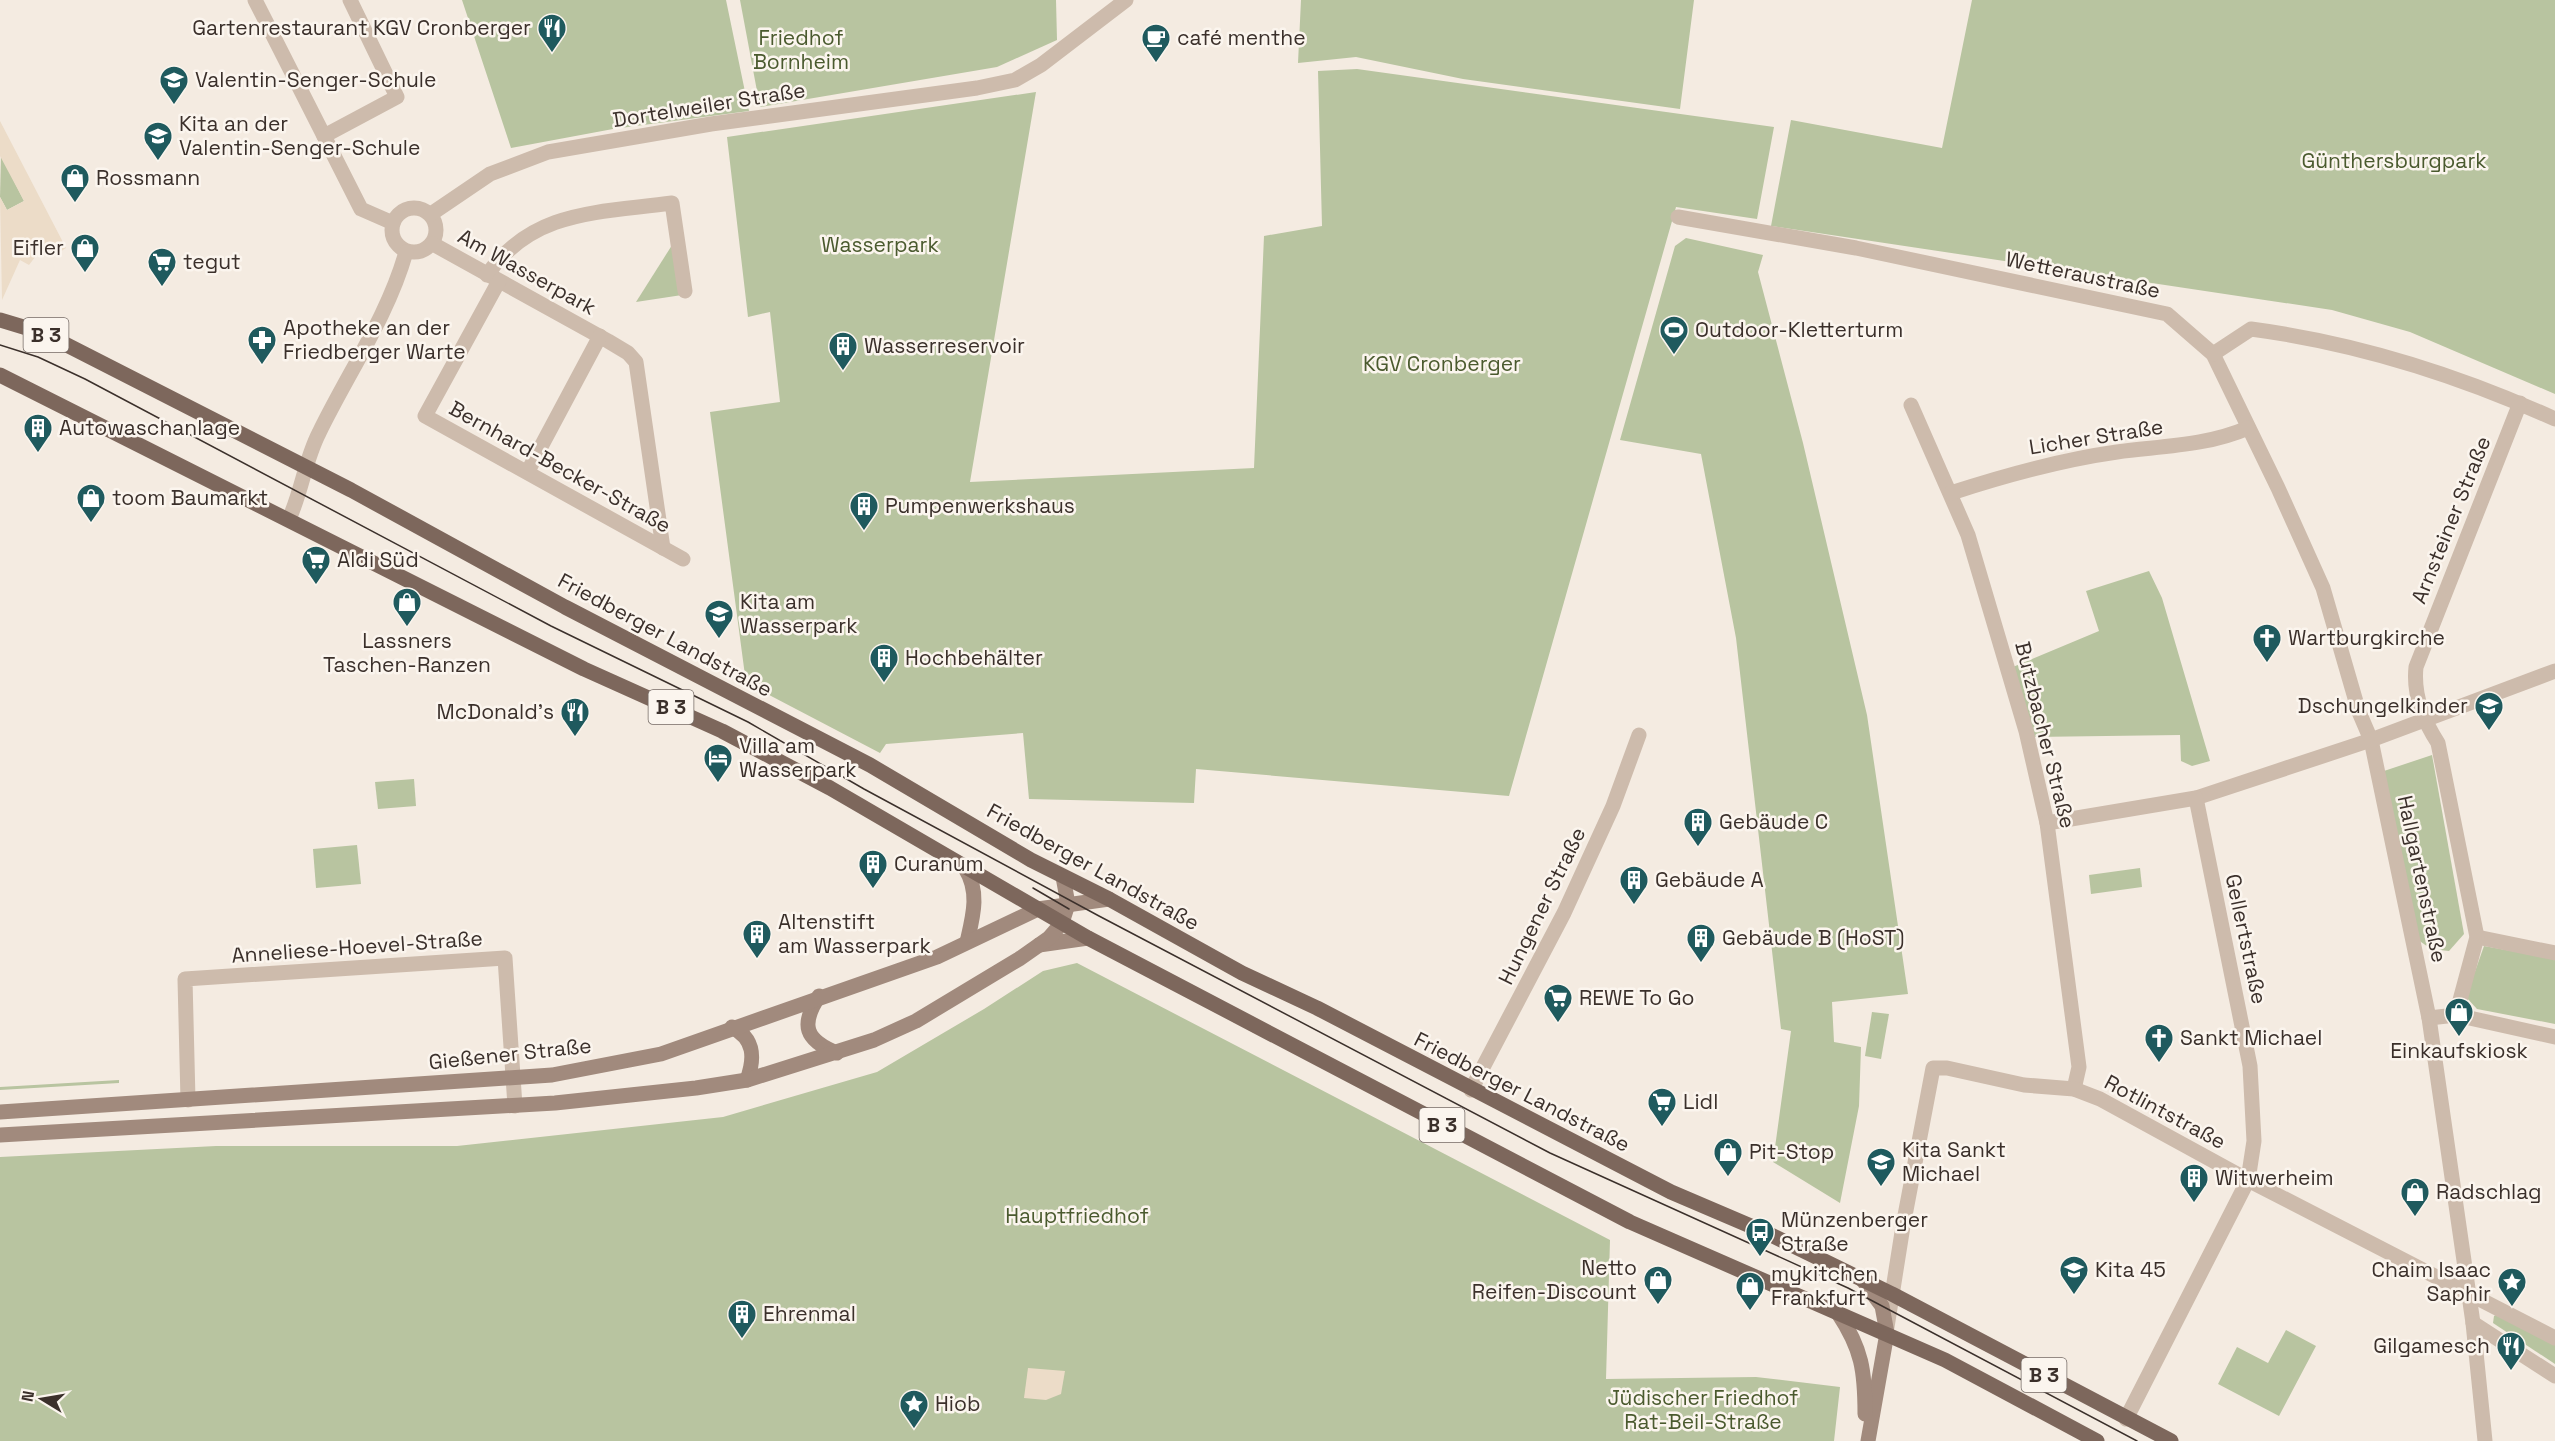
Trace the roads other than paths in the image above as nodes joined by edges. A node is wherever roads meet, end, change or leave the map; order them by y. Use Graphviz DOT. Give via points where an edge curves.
graph roads {
  1 [pos="255,0"];
  2 [pos="350,0"];
  3 [pos="1126,0"];
  4 [pos="324,136"];
  5 [pos="431,214"];
  6 [pos="1678,217"];
  7 [pos="393,223"];
  8 [pos="433,244"];
  9 [pos="406,252"];
  10 [pos="493,278"];
  11 [pos="685,291"];
  12 [pos="0,321"];
  13 [pos="600,336"];
  14 [pos="2213,354"];
  15 [pos="0,375"];
  16 [pos="2520,403"];
  17 [pos="1911,405"];
  18 [pos="2555,419"];
  19 [pos="2248,428"];
  20 [pos="306,468"];
  21 [pos="528,471"];
  22 [pos="1951,493"];
  23 [pos="289,519"];
  24 [pos="663,548"];
  25 [pos="683,559"];
  26 [pos="2555,671"];
  27 [pos="2424,721"];
  28 [pos="1639,735"];
  29 [pos="2371,740"];
  30 [pos="2196,798"];
  31 [pos="2047,823"];
  32 [pos="965,868"];
  33 [pos="1063,877"];
  34 [pos="1109,899"];
  35 [pos="1068,904"];
  36 [pos="1038,909"];
  37 [pos="1062,923"];
  38 [pos="2476,937"];
  39 [pos="1088,938"];
  40 [pos="967,942"];
  41 [pos="1036,946"];
  42 [pos="2555,953"];
  43 [pos="819,996"];
  44 [pos="2456,1016"];
  45 [pos="2429,1018"];
  46 [pos="732,1027"];
  47 [pos="2555,1036"];
  48 [pos="837,1053"];
  49 [pos="514,1079"];
  50 [pos="747,1080"];
  51 [pos="2074,1089"];
  52 [pos="1471,1090"];
  53 [pos="188,1100"];
  54 [pos="515,1106"];
  55 [pos="0,1112"];
  56 [pos="0,1136"];
  57 [pos="2248,1180"];
  58 [pos="1862,1279"];
  59 [pos="2468,1292"];
  60 [pos="1892,1294"];
  61 [pos="1838,1313"];
  62 [pos="2473,1323"];
  63 [pos="1887,1333"];
  64 [pos="2555,1338"];
  65 [pos="2555,1376"];
  66 [pos="2126,1419"];
  67 [pos="2078,1437"];
  68 [pos="1866,1441"];
  69 [pos="2097,1441"];
  70 [pos="2171,1441"];
  71 [pos="2485,1441"];
  1 -- 4 [label="street"];
  2 -- 4 [label="street" via="397,97"];
  3 -- 5 [label="street, Dortelweiler Straße" via="1054,57 1015,80 548,152 490,174"];
  4 -- 7 [label="street" via="361,209"];
  5 -- 7 [label="street" via="421,208 409,208 400,212"];
  5 -- 8 [label="street" via="437,226"];
  6 -- 14 [label="street, Wetteraustraße" via="1856,248 2167,314"];
  7 -- 9 [label="street" via="397,246"];
  8 -- 9 [label="street" via="417,254"];
  8 -- 10 [label="street, Am Wasserpark"];
  9 -- 20 [label="street" via="375,325 310,451"];
  10 -- 11 [label="street, Bernhard-Becker-Straße" via="500,257 548,223 672,203"];
  10 -- 13 [label="street, Am Wasserpark"];
  10 -- 21 [label="street, Bernhard-Becker-Straße" via="425,416"];
  12 -- 20 [label="main road, Friedberger Landstraße / B 3" via="40,332 73,347"];
  13 -- 21 [label="street, Am Wasserpark"];
  13 -- 24 [label="street, Am Wasserpark" via="636,362"];
  14 -- 16 [label="street" via="2251,328 2310,336 2403,361"];
  14 -- 19 [label="street, Hallgartenstraße"];
  15 -- 23 [label="main road, B 3"];
  16 -- 18 [label="street"];
  16 -- 27 [label="street, Arnsteiner Straße" via="2416,667 2414,680"];
  17 -- 22 [label="street, Butzbacher Straße"];
  19 -- 22 [label="street, Licher Straße" via="2221,439 2116,452 2025,470"];
  19 -- 29 [label="street, Hallgartenstraße" via="2323,588 2359,712"];
  20 -- 23 [label="street"];
  20 -- 33 [label="main road, Friedberger Landstraße / B 3" via="870,765"];
  21 -- 24 [label="street, Bernhard-Becker-Straße"];
  22 -- 31 [label="street, Butzbacher Straße" via="1968,535 2008,669"];
  23 -- 32 [label="main road, B 3" via="573,664 722,731 830,788"];
  24 -- 25 [label="street, Bernhard-Becker-Straße"];
  26 -- 27 [label="street"];
  27 -- 29 [label="street"];
  27 -- 38 [label="street, Hallgartenstraße" via="2438,743"];
  28 -- 52 [label="street, Hungener Straße" via="1613,806 1564,914"];
  29 -- 30 [label="street"];
  29 -- 45 [label="street, Hallgartenstraße"];
  30 -- 31 [label="street"];
  30 -- 57 [label="street, Gellertstraße" via="2250,1066 2254,1141"];
  31 -- 51 [label="street, Butzbacher Straße" via="2079,1067"];
  32 -- 36 [label="main road, B 3"];
  32 -- 40 [label="main road" via="972,879 975,901"];
  33 -- 34 [label="main road, Friedberger Landstraße / B 3"];
  33 -- 35 [label="main road"];
  34 -- 35 [label="main road, Gießener Straße"];
  34 -- 52 [label="main road, Friedberger Landstraße / B 3" via="1242,973"];
  35 -- 36 [label="main road, Gießener Straße"];
  35 -- 37 [label="main road"];
  36 -- 37 [label="main road, B 3"];
  36 -- 40 [label="main road, Gießener Straße"];
  37 -- 39 [label="main road, B 3"];
  37 -- 41 [label="main road"];
  38 -- 42 [label="street"];
  38 -- 44 [label="street, Hallgartenstraße"];
  39 -- 41 [label="main road"];
  39 -- 61 [label="main road, B 3" via="1629,1222"];
  40 -- 43 [label="main road, Gießener Straße" via="937,957"];
  41 -- 48 [label="main road" via="916,1021"];
  43 -- 46 [label="main road, Gießener Straße"];
  43 -- 48 [label="main road" via="808,1013 807,1024 820,1046"];
  44 -- 45 [label="street"];
  44 -- 47 [label="street"];
  45 -- 59 [label="street, Hallgartenstraße"];
  46 -- 49 [label="main road, Gießener Straße" via="661,1054 552,1076"];
  46 -- 50 [label="main road" via="742,1032 753,1051"];
  48 -- 50 [label="main road"];
  49 -- 53 [label="main road, Gießener Straße"];
  49 -- 53 [label="street, Anneliese-Hoevel-Straße" via="505,958 487,959 185,979"];
  49 -- 54 [label="street, Anneliese-Hoevel-Straße"];
  50 -- 54 [label="main road"];
  51 -- 57 [label="street, Rotlintstraße" via="2100,1099"];
  51 -- 60 [label="street, Rotlintstraße" via="2024,1085 1933,1068"];
  52 -- 58 [label="main road, Friedberger Landstraße / B 3" via="1671,1192"];
  53 -- 55 [label="main road, Gießener Straße"];
  54 -- 56 [label="main road"];
  57 -- 59 [label="street, Rotlintstraße"];
  57 -- 66 [label="street, Gellertstraße"];
  58 -- 60 [label="main road, Friedberger Landstraße / B 3"];
  58 -- 63 [label="main road" via="1882,1306"];
  59 -- 62 [label="street, Hallgartenstraße"];
  59 -- 64 [label="street, Rotlintstraße"];
  60 -- 63 [label="street"];
  60 -- 66 [label="main road, Friedberger Landstraße / B 3"];
  61 -- 63 [label="main road, B 3"];
  61 -- 68 [label="main road" via="1864,1366"];
  62 -- 65 [label="street"];
  62 -- 71 [label="street, Hallgartenstraße"];
  63 -- 67 [label="main road, B 3" via="1945,1360"];
  63 -- 68 [label="main road"];
  66 -- 70 [label="main road, Friedberger Landstraße / B 3"];
  67 -- 69 [label="main road, B 3"];
}
